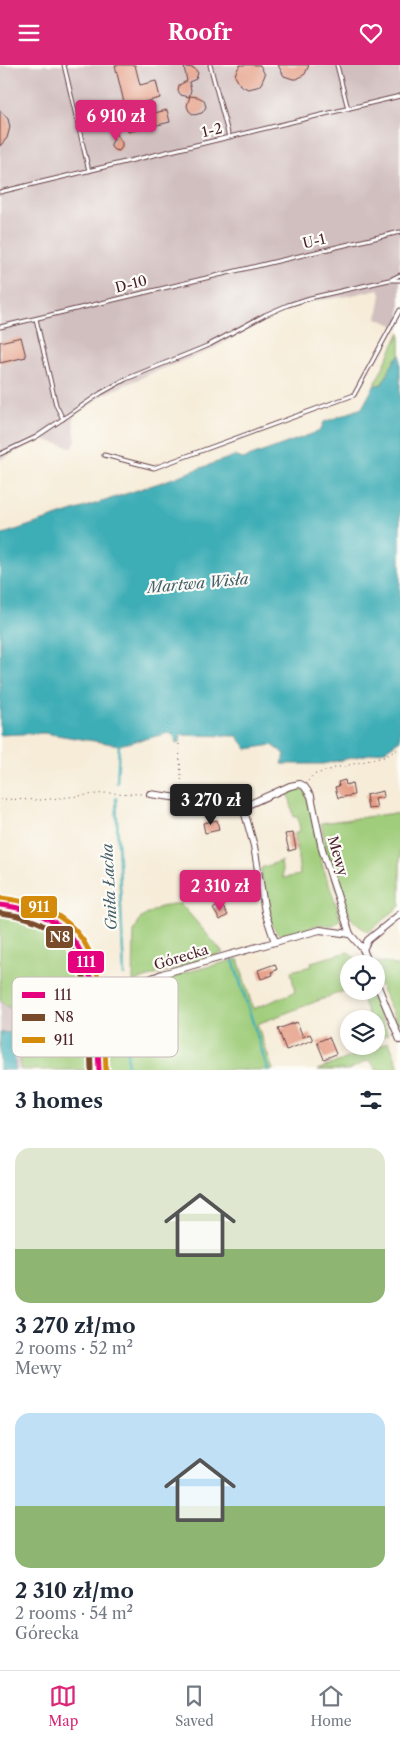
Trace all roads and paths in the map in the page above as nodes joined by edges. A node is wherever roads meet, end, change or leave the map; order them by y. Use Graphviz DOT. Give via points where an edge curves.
graph roads {
  1 [pos="64,65"];
  2 [pos="210,65"];
  3 [pos="337,65"];
  4 [pos="400,96"];
  5 [pos="348,109"];
  6 [pos="229,137"];
  7 [pos="89,171"];
  8 [pos="0,192"];
  9 [pos="400,232"];
  10 [pos="233,271"];
  11 [pos="400,275"];
  12 [pos="400,280"];
  13 [pos="389,281"];
  14 [pos="400,310"];
  15 [pos="36,319"];
  16 [pos="0,327"];
  17 [pos="64,419"];
  18 [pos="0,455"];
  19 [pos="104,455"];
  20 [pos="179,744"];
  21 [pos="400,748"];
  22 [pos="304,785"];
  23 [pos="150,794"];
  24 [pos="0,799"];
  25 [pos="182,799"];
  26 [pos="243,807"];
  27 [pos="0,905"];
  28 [pos="400,914"];
  29 [pos="350,934"];
  30 [pos="275,941"];
  31 [pos="362,949"];
  32 [pos="364,955"];
  33 [pos="91,977"];
  34 [pos="155,977"];
  35 [pos="384,1000"];
  36 [pos="398,1031"];
  37 [pos="400,1040"];
  38 [pos="98,1057"];
  39 [pos="99,1070"];
  1 -- 7 [label="lane"];
  2 -- 6 [label="lane"];
  3 -- 5 [label="lane"];
  4 -- 5 [label="lane, 1-2"];
  5 -- 6 [label="lane, 1-2"];
  6 -- 7 [label="lane, 1-2"];
  7 -- 8 [label="lane, 1-2"];
  9 -- 10 [label="lane, U-1"];
  10 -- 15 [label="lane, D-10"];
  11 -- 13 [label="lane"];
  12 -- 13 [label="lane"];
  13 -- 17 [label="lane" via="288,305 207,346 126,379"];
  14 -- 19 [label="lane" via="354,395 154,468"];
  15 -- 16 [label="lane, D-10"];
  15 -- 17 [label="lane" via="56,405"];
  17 -- 18 [label="lane"];
  20 -- 25 [label="path"];
  21 -- 22 [label="path" via="384,757 313,775"];
  22 -- 26 [label="street" via="290,786"];
  22 -- 29 [label="street, Mewy" via="311,796 322,849"];
  23 -- 24 [label="path"];
  23 -- 25 [label="street"];
  25 -- 26 [label="street"];
  26 -- 30 [label="street" via="254,846 265,912"];
  27 -- 33 [label="street" via="21,907 56,923 86,961"];
  28 -- 31 [label="street" via="368,940"];
  29 -- 30 [label="street, Górecka" via="320,930"];
  29 -- 31 [label="street"];
  30 -- 34 [label="street, Górecka"];
  31 -- 32 [label="street"];
  35 -- 36 [label="street"];
  36 -- 37 [label="street"];
  38 -- 39 [label="street"];
}
